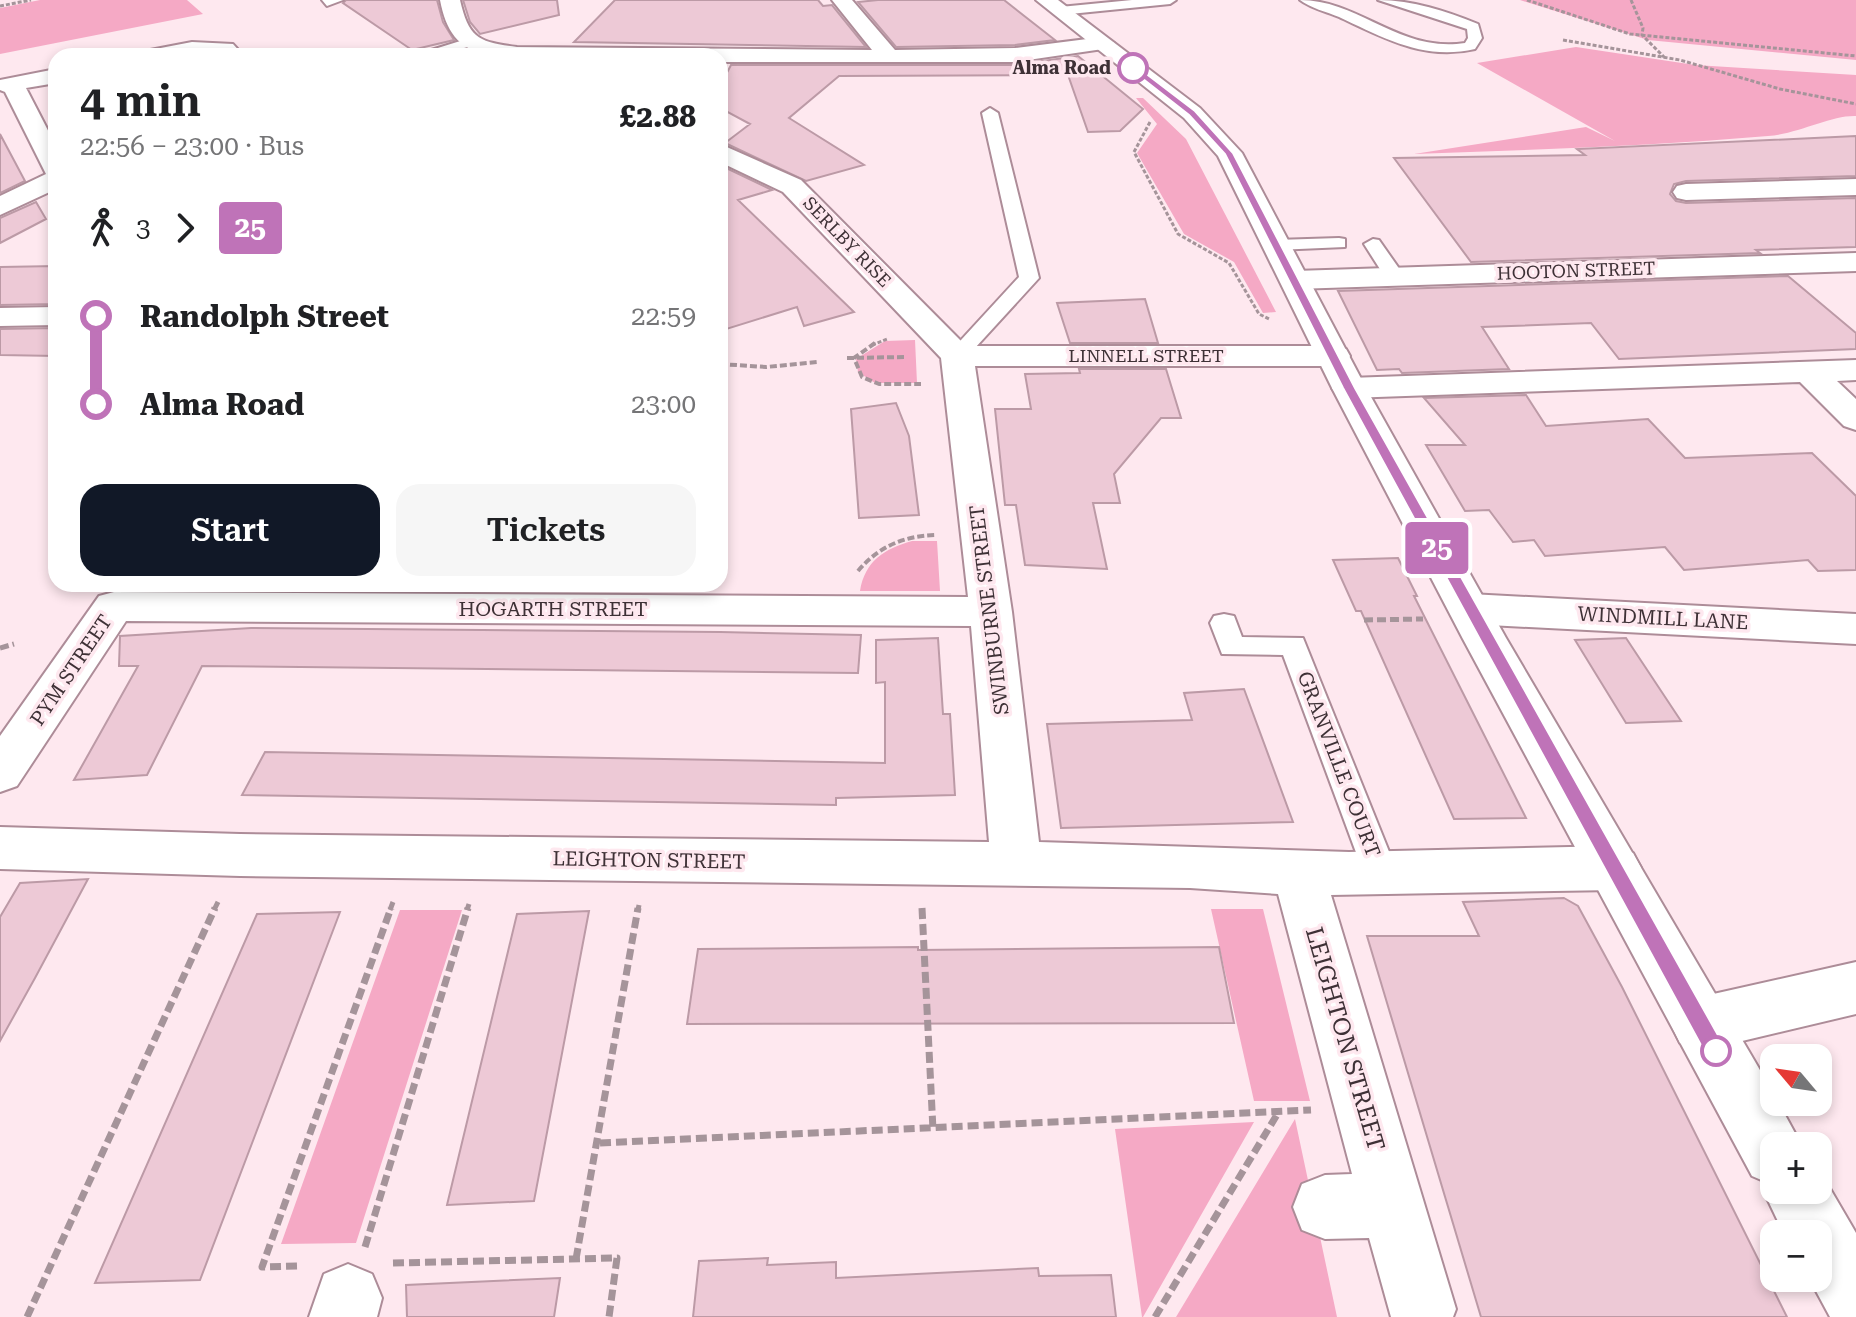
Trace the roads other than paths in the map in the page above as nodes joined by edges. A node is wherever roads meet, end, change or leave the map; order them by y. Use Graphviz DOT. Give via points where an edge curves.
graph roads {
  1 [pos="450,0"];
  2 [pos="842,0"];
  3 [pos="1170,0"];
  4 [pos="1306,0"];
  5 [pos="1384,0"];
  6 [pos="1053,6"];
  7 [pos="470,42"];
  8 [pos="1103,43"];
  9 [pos="448,48"];
  10 [pos="483,48"];
  11 [pos="728,55"];
  12 [pos="888,56"];
  13 [pos="48,78"];
  14 [pos="3,86"];
  15 [pos="990,113"];
  16 [pos="48,154"];
  17 [pos="728,156"];
  18 [pos="48,183"];
  19 [pos="1856,187"];
  20 [pos="1686,192"];
  21 [pos="0,207"];
  22 [pos="1339,243"];
  23 [pos="1373,244"];
  24 [pos="1276,245"];
  25 [pos="1856,262"];
  26 [pos="1395,277"];
  27 [pos="1295,280"];
  28 [pos="48,316"];
  29 [pos="0,317"];
  30 [pos="959,369"];
  31 [pos="1856,370"];
  32 [pos="1342,372"];
  33 [pos="1809,372"];
  34 [pos="1856,419"];
  35 [pos="453,596"];
  36 [pos="114,606"];
  37 [pos="991,612"];
  38 [pos="1472,614"];
  39 [pos="1224,623"];
  40 [pos="1856,629"];
  41 [pos="0,773"];
  42 [pos="0,848"];
  43 [pos="1016,863"];
  44 [pos="1615,868"];
  45 [pos="1298,873"];
  46 [pos="1381,874"];
  47 [pos="1856,988"];
  48 [pos="1700,1024"];
  49 [pos="1761,1132"];
  50 [pos="1803,1204"];
  51 [pos="1392,1205"];
  52 [pos="1325,1207"];
  53 [pos="1856,1297"];
  54 [pos="1422,1309"];
  1 -- 7 [label="street" via="452,23"];
  2 -- 12 [label="street"];
  3 -- 6 [label="lane"];
  4 -- 5 [label="lane" via="1416,46 1454,51 1470,46 1475,38 1473,27 1445,15"];
  6 -- 8 [label="street"];
  7 -- 9 [label="lane"];
  7 -- 10 [label="street"];
  8 -- 12 [label="street" via="1015,55"];
  8 -- 24 [label="street" via="1214,134"];
  11 -- 12 [label="street"];
  13 -- 14 [label="street"];
  14 -- 16 [label="street" via="14,88"];
  15 -- 30 [label="lane" via="1029,278"];
  17 -- 30 [label="street, SERLBY RISE" via="792,186"];
  18 -- 21 [label="street"];
  19 -- 20 [label="street"];
  22 -- 24 [label="lane"];
  23 -- 26 [label="lane"];
  24 -- 27 [label="street"];
  25 -- 26 [label="street, HOOTON STREET"];
  26 -- 27 [label="street, HOOTON STREET"];
  27 -- 32 [label="street"];
  28 -- 29 [label="street"];
  30 -- 32 [label="street, LINNELL STREET"];
  30 -- 37 [label="street, SWINBURNE STREET"];
  31 -- 33 [label="street"];
  32 -- 33 [label="street"];
  32 -- 38 [label="street"];
  33 -- 34 [label="street"];
  35 -- 36 [label="street, HOGARTH STREET"];
  35 -- 37 [label="street, HOGARTH STREET"];
  36 -- 41 [label="street, PYM STREET"];
  37 -- 43 [label="street, SWINBURNE STREET"];
  38 -- 40 [label="street, WINDMILL LANE"];
  38 -- 44 [label="street"];
  39 -- 46 [label="lane, GRANVILLE COURT" via="1232,647 1293,645"];
  42 -- 43 [label="street, LEIGHTON STREET"];
  43 -- 45 [label="street, LEIGHTON STREET"];
  44 -- 46 [label="street, LEIGHTON STREET"];
  44 -- 48 [label="street"];
  45 -- 46 [label="street, LEIGHTON STREET"];
  45 -- 51 [label="street, LEIGHTON STREET"];
  47 -- 48 [label="street"];
  48 -- 49 [label="street"];
  50 -- 53 [label="street"];
  51 -- 52 [label="street"];
  51 -- 54 [label="street, LEIGHTON STREET"];
}
